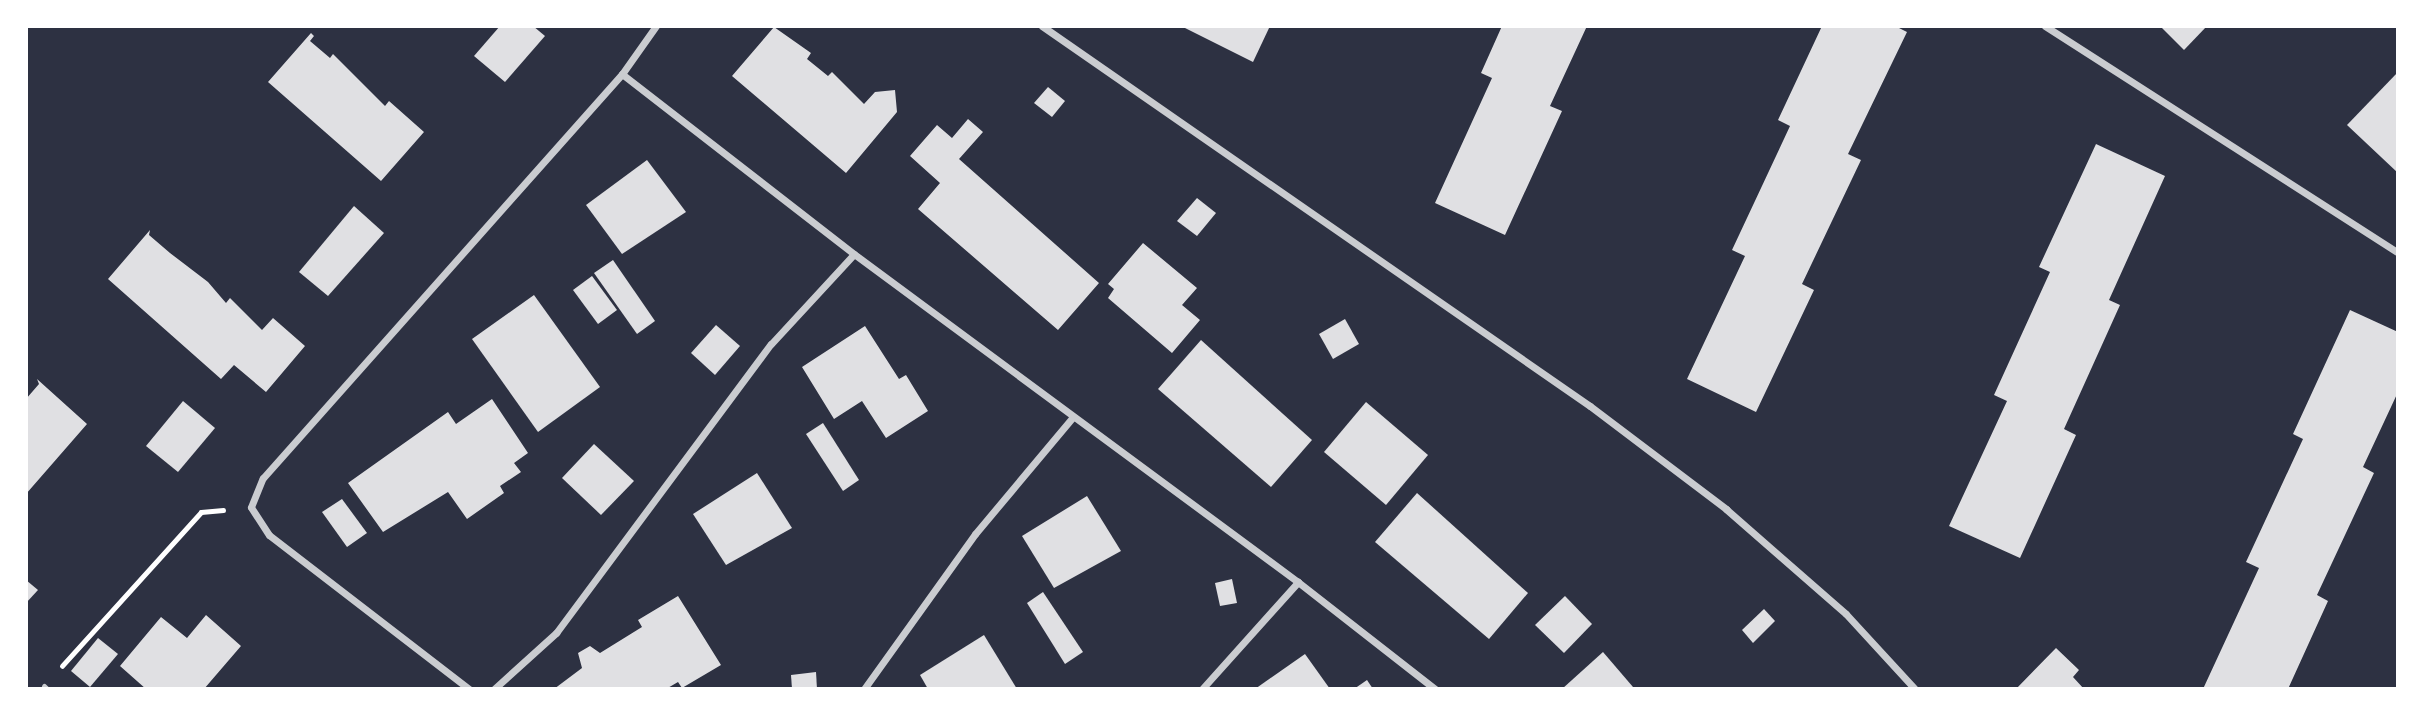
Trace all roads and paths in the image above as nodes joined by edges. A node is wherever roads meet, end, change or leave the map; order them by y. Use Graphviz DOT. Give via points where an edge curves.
graph roads {
  1 [pos="656,26"];
  2 [pos="1042,26"];
  3 [pos="2045,26"];
  4 [pos="622,74"];
  5 [pos="2398,253"];
  6 [pos="854,254"];
  7 [pos="1072,418"];
  8 [pos="251,507"];
  9 [pos="1298,582"];
  10 [pos="46,688"];
  11 [pos="469,689"];
  12 [pos="494,689"];
  13 [pos="863,689"];
  14 [pos="1202,689"];
  15 [pos="1435,689"];
  16 [pos="1914,689"];
  1 -- 4 [label="street"];
  2 -- 16 [label="street" via="1590,406 1716,501 1846,614"];
  3 -- 5 [label="street"];
  4 -- 6 [label="street"];
  4 -- 8 [label="street" via="263,478"];
  6 -- 7 [label="street"];
  6 -- 12 [label="street" via="771,344 556,633"];
  7 -- 9 [label="street"];
  7 -- 13 [label="street" via="975,534"];
  8 -- 10 [label="path" via="201,512"];
  8 -- 11 [label="street" via="269,534"];
  9 -- 14 [label="street"];
  9 -- 15 [label="street"];
}
